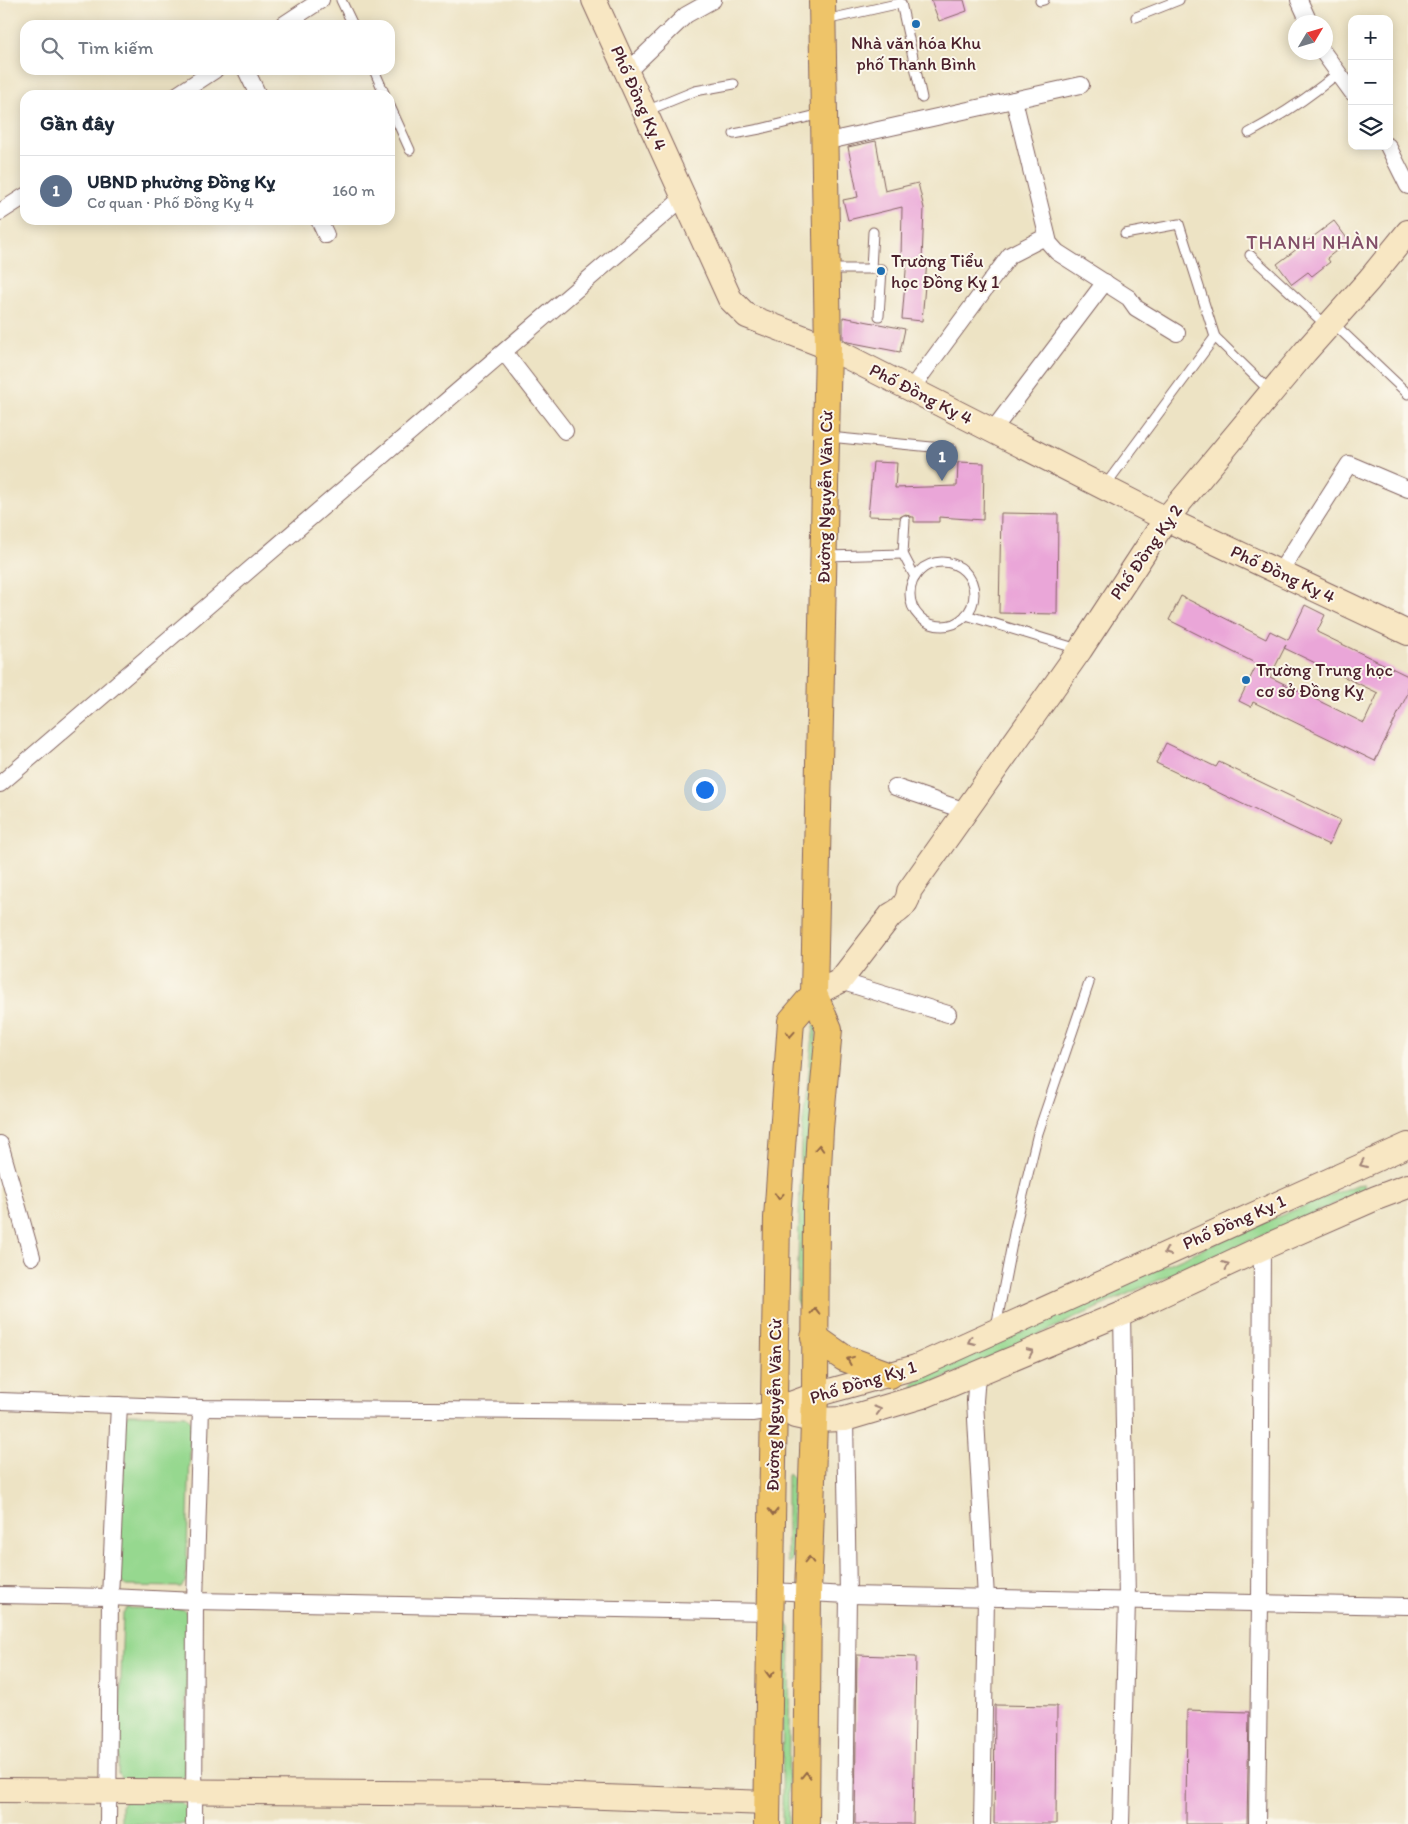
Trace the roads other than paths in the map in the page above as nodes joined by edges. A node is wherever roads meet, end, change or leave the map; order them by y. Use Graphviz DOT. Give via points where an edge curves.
graph roads {
  1 [pos="321,0"];
  2 [pos="341,0"];
  3 [pos="594,0"];
  4 [pos="713,0"];
  5 [pos="1180,0"];
  6 [pos="1298,0"];
  7 [pos="822,10"];
  8 [pos="1306,15"];
  9 [pos="1136,17"];
  10 [pos="291,20"];
  11 [pos="351,20"];
  12 [pos="1329,60"];
  13 [pos="627,72"];
  14 [pos="1338,73"];
  15 [pos="207,75"];
  16 [pos="248,75"];
  17 [pos="376,75"];
  18 [pos="734,84"];
  19 [pos="1081,85"];
  20 [pos="1348,87"];
  21 [pos="185,90"];
  22 [pos="256,90"];
  23 [pos="383,90"];
  24 [pos="922,98"];
  25 [pos="1014,100"];
  26 [pos="645,112"];
  27 [pos="824,113"];
  28 [pos="395,117"];
  29 [pos="1249,132"];
  30 [pos="734,134"];
  31 [pos="824,142"];
  32 [pos="410,150"];
  33 [pos="1390,150"];
  34 [pos="1408,186"];
  35 [pos="684,197"];
  36 [pos="20,199"];
  37 [pos="0,212"];
  38 [pos="873,232"];
  39 [pos="1408,232"];
  40 [pos="1126,234"];
  41 [pos="1047,236"];
  42 [pos="1250,255"];
  43 [pos="826,269"];
  44 [pos="871,269"];
  45 [pos="1105,282"];
  46 [pos="880,316"];
  47 [pos="1330,324"];
  48 [pos="1177,333"];
  49 [pos="1215,337"];
  50 [pos="828,346"];
  51 [pos="504,352"];
  52 [pos="911,389"];
  53 [pos="1271,392"];
  54 [pos="1408,394"];
  55 [pos="993,430"];
  56 [pos="565,431"];
  57 [pos="826,436"];
  58 [pos="952,449"];
  59 [pos="1104,487"];
  60 [pos="1408,489"];
  61 [pos="1166,519"];
  62 [pos="905,520"];
  63 [pos="903,554"];
  64 [pos="824,556"];
  65 [pos="1280,572"];
  66 [pos="915,577"];
  67 [pos="966,615"];
  68 [pos="1408,633"];
  69 [pos="1080,650"];
  70 [pos="0,784"];
  71 [pos="895,787"];
  72 [pos="966,811"];
  73 [pos="840,981"];
  74 [pos="1089,983"];
  75 [pos="814,994"];
  76 [pos="948,1014"];
  77 [pos="0,1144"];
  78 [pos="1408,1145"];
  79 [pos="1408,1186"];
  80 [pos="1262,1248"];
  81 [pos="32,1257"];
  82 [pos="1122,1313"];
  83 [pos="996,1330"];
  84 [pos="814,1337"];
  85 [pos="890,1375"];
  86 [pos="977,1375"];
  87 [pos="815,1395"];
  88 [pos="0,1401"];
  89 [pos="119,1405"];
  90 [pos="200,1408"];
  91 [pos="774,1410"];
  92 [pos="845,1419"];
  93 [pos="813,1420"];
  94 [pos="808,1593"];
  95 [pos="0,1595"];
  96 [pos="848,1595"];
  97 [pos="110,1596"];
  98 [pos="986,1598"];
  99 [pos="1127,1600"];
  100 [pos="195,1601"];
  101 [pos="771,1602"];
  102 [pos="1260,1603"];
  103 [pos="1408,1606"];
  104 [pos="0,1790"];
  105 [pos="109,1792"];
  106 [pos="195,1792"];
  107 [pos="767,1814"];
  108 [pos="108,1824"];
  109 [pos="194,1824"];
  110 [pos="806,1824"];
  111 [pos="844,1824"];
  112 [pos="982,1824"];
  113 [pos="1121,1824"];
  114 [pos="1257,1824"];
  1 -- 10 [label="street"];
  2 -- 11 [label="lane"];
  3 -- 13 [label="street, Phố Đồng Kỵ 4"];
  4 -- 13 [label="street" via="686,15"];
  5 -- 9 [label="lane"];
  6 -- 8 [label="street"];
  7 -- 24 [label="lane" via="901,3"];
  7 -- 27 [label="main road, Đường Nguyễn Văn Cừ"];
  12 -- 14 [label="street"];
  13 -- 26 [label="street, Phố Đồng Kỵ 4"];
  14 -- 20 [label="street"];
  14 -- 29 [label="lane" via="1313,95"];
  15 -- 21 [label="street"];
  16 -- 22 [label="street"];
  17 -- 23 [label="lane"];
  18 -- 26 [label="lane" via="695,91"];
  19 -- 25 [label="street"];
  25 -- 31 [label="street"];
  25 -- 41 [label="street"];
  26 -- 35 [label="street, Phố Đồng Kỵ 4"];
  27 -- 30 [label="lane"];
  27 -- 31 [label="main road, Đường Nguyễn Văn Cừ"];
  28 -- 32 [label="lane"];
  31 -- 43 [label="main road, Đường Nguyễn Văn Cừ"];
  33 -- 34 [label="street"];
  35 -- 50 [label="street, Phố Đồng Kỵ 4" via="730,299 747,316"];
  35 -- 51 [label="street"];
  36 -- 37 [label="street"];
  38 -- 44 [label="lane"];
  39 -- 47 [label="street, Phố Đồng Kỵ 2"];
  40 -- 49 [label="lane" via="1179,224"];
  41 -- 45 [label="street" via="1057,252"];
  41 -- 52 [label="street" via="1010,255"];
  42 -- 47 [label="lane"];
  43 -- 44 [label="lane"];
  43 -- 50 [label="main road, Đường Nguyễn Văn Cừ"];
  44 -- 46 [label="lane" via="882,269"];
  45 -- 48 [label="street" via="1130,298 1136,308"];
  45 -- 55 [label="street"];
  47 -- 53 [label="street, Phố Đồng Kỵ 2"];
  47 -- 54 [label="lane"];
  49 -- 53 [label="lane"];
  49 -- 59 [label="lane"];
  50 -- 52 [label="street, Phố Đồng Kỵ 4"];
  50 -- 57 [label="main road, Đường Nguyễn Văn Cừ"];
  51 -- 56 [label="street"];
  51 -- 70 [label="street"];
  52 -- 55 [label="street, Phố Đồng Kỵ 4"];
  53 -- 61 [label="street, Phố Đồng Kỵ 2"];
  55 -- 59 [label="street, Phố Đồng Kỵ 4"];
  57 -- 58 [label="lane"];
  57 -- 64 [label="main road, Đường Nguyễn Văn Cừ"];
  59 -- 61 [label="street, Phố Đồng Kỵ 4"];
  60 -- 65 [label="street" via="1349,464"];
  61 -- 65 [label="street, Phố Đồng Kỵ 4"];
  61 -- 69 [label="street, Phố Đồng Kỵ 2"];
  62 -- 63 [label="lane"];
  63 -- 64 [label="lane"];
  63 -- 66 [label="lane"];
  64 -- 75 [label="main road, Đường Nguyễn Văn Cừ"];
  65 -- 68 [label="street, Phố Đồng Kỵ 4"];
  66 -- 67 [label="lane" via="910,597 919,616 938,626 958,622"];
  66 -- 67 [label="lane" via="922,569 942,562 962,569 969,576 974,596"];
  67 -- 69 [label="lane"];
  69 -- 72 [label="street, Phố Đồng Kỵ 2"];
  71 -- 72 [label="street"];
  72 -- 73 [label="street, Phố Đồng Kỵ 2" via="909,892 896,899 891,914"];
  73 -- 75 [label="street, Phố Đồng Kỵ 2"];
  73 -- 76 [label="street"];
  74 -- 83 [label="lane" via="1038,1133 1015,1228"];
  84 -- 75 [label="main road, Đường Nguyễn Văn Cừ, one-way" via="816,1207 829,1029"];
  75 -- 91 [label="main road, Đường Nguyễn Văn Cừ, one-way" via="791,1021 778,1218"];
  77 -- 81 [label="street"];
  78 -- 83 [label="street, Phố Đồng Kỵ 1, one-way"];
  79 -- 80 [label="street, Phố Đồng Kỵ 1"];
  82 -- 80 [label="street, Phố Đồng Kỵ 1, one-way"];
  80 -- 102 [label="street"];
  86 -- 82 [label="street, Phố Đồng Kỵ 1, one-way"];
  82 -- 99 [label="street"];
  83 -- 85 [label="street, Phố Đồng Kỵ 1, one-way" via="916,1367"];
  85 -- 84 [label="main road, one-way" via="844,1358"];
  84 -- 87 [label="main road, Đường Nguyễn Văn Cừ"];
  85 -- 87 [label="street, Phố Đồng Kỵ 1"];
  92 -- 86 [label="street, Phố Đồng Kỵ 1, one-way" via="913,1400"];
  86 -- 98 [label="street" via="975,1401"];
  87 -- 91 [label="street, Phố Đồng Kỵ 1"];
  87 -- 93 [label="main road, Đường Nguyễn Văn Cừ"];
  88 -- 89 [label="street"];
  89 -- 90 [label="street"];
  89 -- 97 [label="street"];
  90 -- 91 [label="street" via="752,1413"];
  90 -- 100 [label="street"];
  91 -- 93 [label="street, Phố Đồng Kỵ 1"];
  91 -- 101 [label="main road, Đường Nguyễn Văn Cừ, one-way"];
  92 -- 93 [label="street, Phố Đồng Kỵ 1"];
  92 -- 96 [label="street"];
  94 -- 93 [label="main road, Đường Nguyễn Văn Cừ, one-way"];
  94 -- 96 [label="street"];
  94 -- 101 [label="street"];
  110 -- 94 [label="main road, Đường Nguyễn Văn Cừ, one-way"];
  95 -- 97 [label="street"];
  96 -- 98 [label="street"];
  96 -- 111 [label="street"];
  97 -- 100 [label="street"];
  97 -- 105 [label="street"];
  98 -- 99 [label="street"];
  98 -- 112 [label="street"];
  99 -- 102 [label="street"];
  99 -- 113 [label="street"];
  100 -- 101 [label="street"];
  100 -- 106 [label="street"];
  101 -- 107 [label="main road, Đường Nguyễn Văn Cừ, one-way"];
  102 -- 103 [label="street"];
  102 -- 114 [label="street"];
  104 -- 105 [label="street"];
  105 -- 106 [label="street"];
  105 -- 108 [label="street"];
  106 -- 107 [label="street" via="522,1794"];
  106 -- 109 [label="street"];
}
